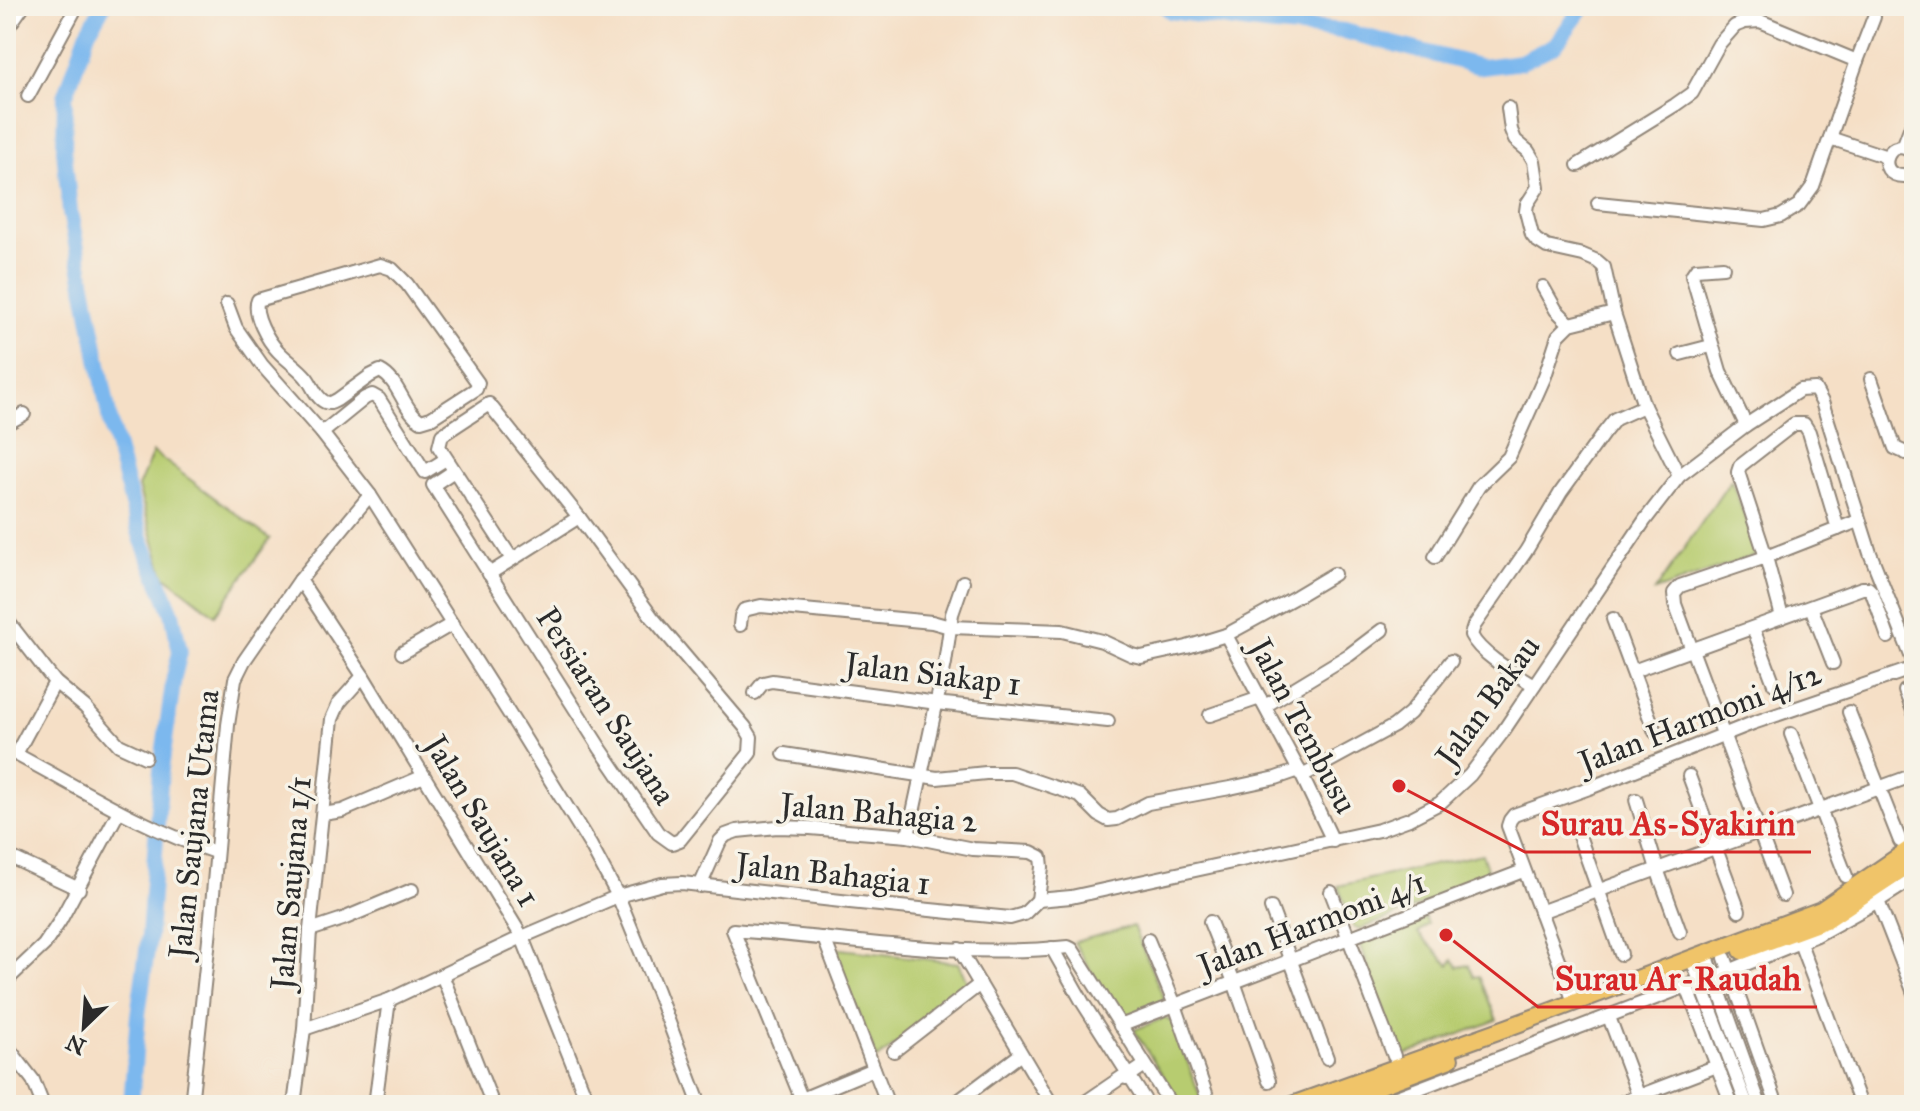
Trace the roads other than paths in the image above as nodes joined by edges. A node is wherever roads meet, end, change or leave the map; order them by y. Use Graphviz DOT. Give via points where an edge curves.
graph roads {
  1 [pos="23,6"];
  2 [pos="77,6"];
  3 [pos="1874,17"];
  4 [pos="6,30"];
  5 [pos="1857,61"];
  6 [pos="28,96"];
  7 [pos="1508,108"];
  8 [pos="1914,118"];
  9 [pos="1830,138"];
  10 [pos="1909,151"];
  11 [pos="1887,157"];
  12 [pos="1578,165"];
  13 [pos="1914,169"];
  14 [pos="1598,203"];
  15 [pos="1723,267"];
  16 [pos="1543,287"];
  17 [pos="227,304"];
  18 [pos="1616,320"];
  19 [pos="1570,324"];
  20 [pos="1711,346"];
  21 [pos="1680,354"];
  22 [pos="305,375"];
  23 [pos="1871,379"];
  24 [pos="286,391"];
  25 [pos="1644,406"];
  26 [pos="24,414"];
  27 [pos="6,424"];
  28 [pos="1746,425"];
  29 [pos="322,433"];
  30 [pos="1914,451"];
  31 [pos="446,459"];
  32 [pos="454,471"];
  33 [pos="1679,476"];
  34 [pos="370,495"];
  35 [pos="579,517"];
  36 [pos="1858,521"];
  37 [pos="1838,529"];
  38 [pos="1435,557"];
  39 [pos="1766,557"];
  40 [pos="512,559"];
  41 [pos="489,574"];
  42 [pos="1334,574"];
  43 [pos="963,582"];
  44 [pos="303,585"];
  45 [pos="1811,607"];
  46 [pos="1782,617"];
  47 [pos="6,619"];
  48 [pos="1613,619"];
  49 [pos="452,624"];
  50 [pos="740,625"];
  51 [pos="958,627"];
  52 [pos="1753,628"];
  53 [pos="1382,630"];
  54 [pos="1231,632"];
  55 [pos="1888,637"];
  56 [pos="1693,649"];
  57 [pos="402,653"];
  58 [pos="1451,661"];
  59 [pos="1833,663"];
  60 [pos="1914,665"];
  61 [pos="1633,671"];
  62 [pos="359,681"];
  63 [pos="55,682"];
  64 [pos="1774,684"];
  65 [pos="1532,687"];
  66 [pos="1905,691"];
  67 [pos="755,693"];
  68 [pos="936,703"];
  69 [pos="1266,703"];
  70 [pos="1849,712"];
  71 [pos="1914,713"];
  72 [pos="1210,715"];
  73 [pos="1108,721"];
  74 [pos="1655,732"];
  75 [pos="1791,734"];
  76 [pos="1723,735"];
  77 [pos="11,751"];
  78 [pos="784,754"];
  79 [pos="145,757"];
  80 [pos="1304,773"];
  81 [pos="921,775"];
  82 [pos="1914,775"];
  83 [pos="424,776"];
  84 [pos="1689,776"];
  85 [pos="1879,787"];
  86 [pos="1636,800"];
  87 [pos="1821,809"];
  88 [pos="119,811"];
  89 [pos="323,814"];
  90 [pos="1577,830"];
  91 [pos="1759,831"];
  92 [pos="908,836"];
  93 [pos="1333,841"];
  94 [pos="1907,844"];
  95 [pos="1716,847"];
  96 [pos="215,852"];
  97 [pos="6,855"];
  98 [pos="1914,861"];
  99 [pos="1657,869"];
  100 [pos="1523,871"];
  101 [pos="1846,876"];
  102 [pos="1914,878"];
  103 [pos="700,886"];
  104 [pos="79,889"];
  105 [pos="412,890"];
  106 [pos="1598,890"];
  107 [pos="1331,892"];
  108 [pos="1783,895"];
  109 [pos="618,896"];
  110 [pos="1038,900"];
  111 [pos="1878,901"];
  112 [pos="1271,908"];
  113 [pos="1739,911"];
  114 [pos="1540,912"];
  115 [pos="1210,922"];
  116 [pos="310,930"];
  117 [pos="1680,932"];
  118 [pos="522,937"];
  119 [pos="824,938"];
  120 [pos="1348,939"];
  121 [pos="1148,940"];
  122 [pos="1800,943"];
  123 [pos="1052,948"];
  124 [pos="959,949"];
  125 [pos="1621,954"];
  126 [pos="1291,961"];
  127 [pos="1709,967"];
  128 [pos="442,975"];
  129 [pos="6,981"];
  130 [pos="1234,982"];
  131 [pos="980,984"];
  132 [pos="1687,987"];
  133 [pos="1914,993"];
  134 [pos="389,1000"];
  135 [pos="1574,1002"];
  136 [pos="1175,1005"];
  137 [pos="1609,1017"];
  138 [pos="1120,1026"];
  139 [pos="304,1029"];
  140 [pos="6,1045"];
  141 [pos="894,1051"];
  142 [pos="1021,1054"];
  143 [pos="1394,1056"];
  144 [pos="1327,1058"];
  145 [pos="1144,1063"];
  146 [pos="1717,1066"];
  147 [pos="874,1069"];
  148 [pos="1126,1075"];
  149 [pos="1269,1081"];
  150 [pos="1382,1091"];
  151 [pos="1640,1100"];
  152 [pos="803,1102"];
  153 [pos="43,1105"];
  154 [pos="191,1105"];
  155 [pos="294,1105"];
  156 [pos="375,1105"];
  157 [pos="493,1105"];
  158 [pos="589,1105"];
  159 [pos="700,1105"];
  160 [pos="888,1105"];
  161 [pos="953,1105"];
  162 [pos="1052,1105"];
  163 [pos="1081,1105"];
  164 [pos="1148,1105"];
  165 [pos="1171,1105"];
  166 [pos="1210,1105"];
  167 [pos="1292,1105"];
  168 [pos="1328,1105"];
  169 [pos="1615,1105"];
  170 [pos="1732,1105"];
  171 [pos="1747,1105"];
  172 [pos="1760,1105"];
  173 [pos="1777,1105"];
  174 [pos="1861,1105"];
  1 -- 4 [label="street"];
  2 -- 6 [label="street"];
  3 -- 5 [label="street"];
  5 -- 9 [label="street"];
  5 -- 12 [label="street" via="1760,21 1745,22 1719,44 1692,93"];
  7 -- 18 [label="street" via="1515,140 1534,161 1538,187 1526,211 1532,235 1547,247 1583,255 1604,267"];
  8 -- 10 [label="street"];
  9 -- 11 [label="street"];
  9 -- 14 [label="street" via="1813,186 1799,205 1781,216 1764,220"];
  10 -- 11 [label="street" via="1893,149"];
  11 -- 13 [label="street" via="1888,170 1896,176"];
  15 -- 20 [label="street" via="1696,269 1692,275"];
  16 -- 19 [label="street"];
  17 -- 24 [label="street" via="236,328"];
  18 -- 19 [label="street"];
  18 -- 25 [label="street"];
  19 -- 38 [label="street" via="1558,336 1509,457 1479,486"];
  20 -- 21 [label="street"];
  20 -- 28 [label="street"];
  22 -- 22 [label="street" via="271,343 257,314 258,300 380,265 407,284 478,383 421,421 380,371 331,403 320,398"];
  22 -- 24 [label="street"];
  23 -- 30 [label="street" via="1895,448"];
  24 -- 29 [label="street"];
  25 -- 33 [label="street"];
  25 -- 65 [label="street" via="1615,419 1603,434 1474,626 1471,635 1476,643"];
  26 -- 27 [label="street"];
  28 -- 33 [label="street, Jalan Bakau"];
  28 -- 36 [label="street, Jalan Bakau" via="1800,390 1815,389"];
  29 -- 31 [label="street" via="372,395 425,472"];
  29 -- 34 [label="street"];
  31 -- 32 [label="street"];
  31 -- 35 [label="street, Persiaran Saujana" via="439,447 442,435 489,404"];
  32 -- 40 [label="street"];
  32 -- 41 [label="street, Persiaran Saujana" via="433,485"];
  33 -- 65 [label="street, Jalan Bakau"];
  34 -- 44 [label="street, Jalan Saujana Utama"];
  34 -- 49 [label="street"];
  35 -- 40 [label="street"];
  35 -- 41 [label="street, Persiaran Saujana" via="652,617 751,737 750,753 680,840 672,843 658,833"];
  36 -- 37 [label="street"];
  36 -- 60 [label="street"];
  37 -- 39 [label="street"];
  37 -- 39 [label="street" via="1813,444 1804,424 1794,424 1738,472"];
  39 -- 46 [label="street"];
  39 -- 56 [label="street" via="1680,586 1674,593"];
  40 -- 41 [label="street"];
  42 -- 54 [label="street"];
  43 -- 51 [label="street" via="952,614"];
  44 -- 62 [label="street, Jalan Saujana 1"];
  44 -- 96 [label="street, Jalan Saujana Utama" via="235,679"];
  45 -- 46 [label="street"];
  45 -- 55 [label="street" via="1868,588"];
  45 -- 59 [label="street"];
  46 -- 52 [label="street"];
  47 -- 63 [label="street"];
  48 -- 61 [label="street"];
  49 -- 57 [label="street"];
  49 -- 109 [label="street"];
  50 -- 51 [label="street" via="744,610 761,606"];
  51 -- 54 [label="street" via="1062,631 1141,657"];
  51 -- 68 [label="street"];
  52 -- 56 [label="street"];
  52 -- 64 [label="street"];
  53 -- 69 [label="street"];
  54 -- 69 [label="street, Jalan Tembusu"];
  56 -- 61 [label="street"];
  56 -- 76 [label="street"];
  58 -- 80 [label="street" via="1402,720"];
  60 -- 76 [label="street, Jalan Harmoni 4/12"];
  61 -- 74 [label="street"];
  62 -- 83 [label="street, Jalan Saujana 1"];
  62 -- 89 [label="street, Jalan Saujana 1/1" via="332,719"];
  63 -- 77 [label="street"];
  63 -- 79 [label="street" via="119,745"];
  65 -- 93 [label="street, Jalan Bakau" via="1470,775 1440,803 1379,830"];
  66 -- 71 [label="street"];
  67 -- 68 [label="street, Jalan Siakap 1" via="772,681"];
  68 -- 73 [label="street, Jalan Siakap 1"];
  68 -- 81 [label="street"];
  69 -- 72 [label="street"];
  69 -- 80 [label="street, Jalan Tembusu"];
  70 -- 85 [label="street"];
  75 -- 87 [label="street"];
  76 -- 91 [label="street"];
  76 -- 100 [label="street, Jalan Harmoni 4/12" via="1514,815 1508,826"];
  77 -- 88 [label="street"];
  78 -- 81 [label="street"];
  80 -- 81 [label="street" via="1148,803 1108,820 1080,796 1012,773"];
  80 -- 93 [label="street, Jalan Tembusu"];
  81 -- 92 [label="street"];
  82 -- 85 [label="street"];
  83 -- 89 [label="street"];
  83 -- 118 [label="street, Jalan Saujana 1"];
  84 -- 95 [label="street"];
  85 -- 87 [label="street"];
  85 -- 94 [label="street"];
  86 -- 99 [label="street"];
  87 -- 91 [label="street"];
  87 -- 101 [label="street"];
  88 -- 96 [label="street"];
  88 -- 104 [label="street"];
  89 -- 116 [label="street, Jalan Saujana 1/1"];
  90 -- 106 [label="street"];
  91 -- 95 [label="street"];
  91 -- 108 [label="street"];
  92 -- 103 [label="street, Jalan Bahagia 2" via="777,827 730,833 720,841"];
  92 -- 110 [label="street, Jalan Bahagia 2" via="973,849 1031,852 1041,857"];
  93 -- 110 [label="street, Jalan Bakau"];
  94 -- 127 [label="main road" via="1821,910 1786,922"];
  95 -- 99 [label="street"];
  95 -- 113 [label="street"];
  96 -- 154 [label="street, Jalan Saujana Utama"];
  97 -- 104 [label="street"];
  98 -- 127 [label="main road" via="1826,920"];
  99 -- 106 [label="street"];
  99 -- 117 [label="street"];
  100 -- 114 [label="street, Jalan Harmoni 4/12"];
  100 -- 120 [label="street, Jalan Harmoni 4/1"];
  102 -- 111 [label="street"];
  103 -- 109 [label="street, Jalan Bahagia 1" via="662,884"];
  103 -- 110 [label="street, Jalan Bahagia 1" via="1010,918 1024,914"];
  104 -- 129 [label="street" via="44,945"];
  105 -- 116 [label="street"];
  106 -- 114 [label="street"];
  106 -- 125 [label="street"];
  107 -- 120 [label="street"];
  109 -- 118 [label="street, Jalan Bahagia 1"];
  109 -- 159 [label="street"];
  111 -- 122 [label="street"];
  111 -- 133 [label="street"];
  112 -- 126 [label="street"];
  114 -- 135 [label="street, Jalan Harmoni 4/12"];
  115 -- 130 [label="street"];
  116 -- 139 [label="street, Jalan Saujana 1/1"];
  118 -- 128 [label="street, Jalan Bahagia 1"];
  118 -- 158 [label="street, Jalan Saujana 1"];
  119 -- 124 [label="street"];
  119 -- 147 [label="street"];
  119 -- 152 [label="street" via="733,930"];
  120 -- 126 [label="street, Jalan Harmoni 4/1"];
  120 -- 143 [label="street"];
  121 -- 136 [label="street"];
  122 -- 127 [label="street"];
  122 -- 174 [label="street"];
  123 -- 124 [label="street"];
  123 -- 138 [label="street" via="1072,949"];
  123 -- 148 [label="street"];
  124 -- 131 [label="street"];
  126 -- 130 [label="street, Jalan Harmoni 4/1"];
  126 -- 144 [label="street"];
  127 -- 132 [label="street"];
  127 -- 135 [label="main road"];
  127 -- 150 [label="main road"];
  127 -- 171 [label="street"];
  127 -- 172 [label="street"];
  127 -- 173 [label="street"];
  128 -- 134 [label="street, Jalan Bahagia 1"];
  128 -- 157 [label="street"];
  130 -- 136 [label="street, Jalan Harmoni 4/1"];
  130 -- 149 [label="street"];
  131 -- 141 [label="street"];
  131 -- 142 [label="street"];
  132 -- 137 [label="street"];
  132 -- 146 [label="street"];
  134 -- 139 [label="street, Jalan Bahagia 1"];
  134 -- 156 [label="street"];
  135 -- 150 [label="main road"];
  136 -- 138 [label="street, Jalan Harmoni 4/1"];
  136 -- 166 [label="street"];
  137 -- 150 [label="street"];
  137 -- 151 [label="street"];
  138 -- 145 [label="street"];
  139 -- 155 [label="street, Jalan Saujana 1/1"];
  140 -- 153 [label="street" via="33,1080"];
  142 -- 161 [label="street"];
  142 -- 162 [label="street"];
  145 -- 148 [label="street"];
  145 -- 165 [label="street"];
  146 -- 151 [label="street"];
  146 -- 170 [label="street"];
  147 -- 152 [label="street"];
  147 -- 160 [label="street"];
  148 -- 163 [label="street"];
  148 -- 164 [label="street"];
  150 -- 167 [label="main road"];
  150 -- 168 [label="main road"];
  151 -- 169 [label="street"];
}
